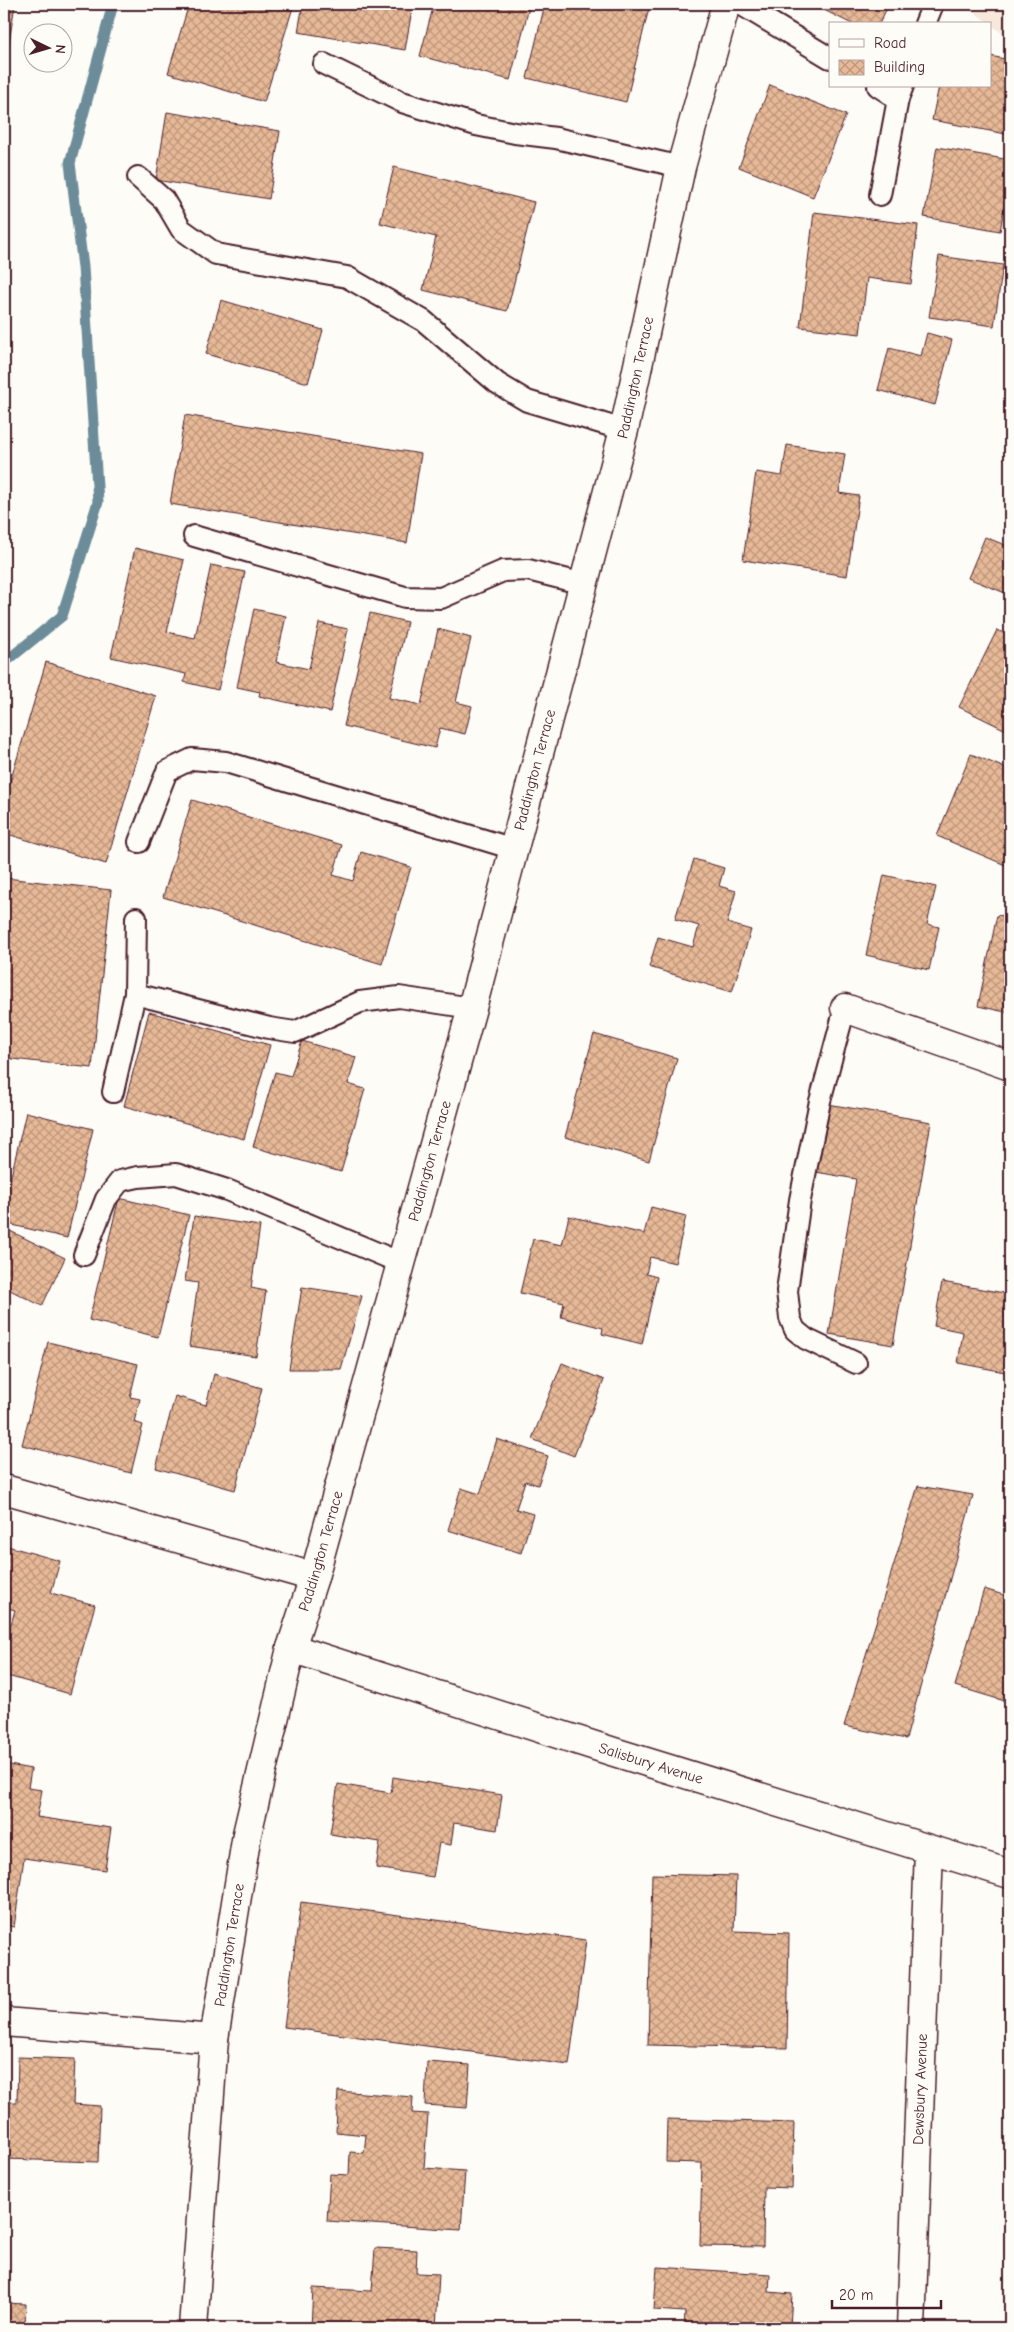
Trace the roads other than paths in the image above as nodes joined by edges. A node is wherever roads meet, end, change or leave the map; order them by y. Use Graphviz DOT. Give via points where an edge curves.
graph roads {
  1 [pos="726,4"];
  2 [pos="740,4"];
  3 [pos="933,4"];
  4 [pos="926,22"];
  5 [pos="829,57"];
  6 [pos="324,64"];
  7 [pos="886,88"];
  8 [pos="901,92"];
  9 [pos="681,167"];
  10 [pos="138,177"];
  11 [pos="880,195"];
  12 [pos="624,430"];
  13 [pos="194,536"];
  14 [pos="584,584"];
  15 [pos="139,842"];
  16 [pos="514,849"];
  17 [pos="136,918"];
  18 [pos="135,994"];
  19 [pos="472,1008"];
  20 [pos="845,1008"];
  21 [pos="1010,1066"];
  22 [pos="113,1092"];
  23 [pos="84,1255"];
  24 [pos="401,1263"];
  25 [pos="856,1363"];
  26 [pos="4,1489"];
  27 [pos="314,1577"];
  28 [pos="291,1648"];
  29 [pos="930,1850"];
  30 [pos="1010,1874"];
  31 [pos="4,2022"];
  32 [pos="214,2039"];
  33 [pos="193,2328"];
  34 [pos="911,2328"];
  1 -- 9 [label="street, Paddington Terrace"];
  2 -- 5 [label="lane"];
  3 -- 4 [label="lane"];
  6 -- 9 [label="lane" via="402,102 476,125 556,138"];
  7 -- 8 [label="lane"];
  8 -- 11 [label="lane"];
  9 -- 12 [label="street, Paddington Terrace"];
  10 -- 12 [label="lane" via="164,200 180,229 216,254 347,277 424,321 497,383 527,401"];
  12 -- 14 [label="street, Paddington Terrace"];
  13 -- 14 [label="lane" via="405,597 441,598 503,571 528,570"];
  14 -- 16 [label="street, Paddington Terrace"];
  15 -- 16 [label="lane" via="167,771 192,759 226,762"];
  16 -- 19 [label="street, Paddington Terrace"];
  17 -- 18 [label="lane"];
  18 -- 19 [label="lane" via="295,1032 360,1002 399,997"];
  18 -- 22 [label="lane"];
  19 -- 24 [label="street, Paddington Terrace"];
  20 -- 21 [label="street"];
  20 -- 25 [label="lane" via="820,1101 800,1200 787,1291 795,1330 806,1339"];
  23 -- 24 [label="lane" via="106,1199 120,1181 176,1174 227,1190"];
  24 -- 27 [label="street, Paddington Terrace"];
  26 -- 27 [label="street"];
  27 -- 28 [label="street, Paddington Terrace"];
  28 -- 29 [label="street, Salisbury Avenue"];
  28 -- 32 [label="street, Paddington Terrace" via="247,1834"];
  29 -- 30 [label="street, Salisbury Avenue"];
  29 -- 34 [label="street, Dewsbury Avenue"];
  31 -- 32 [label="street"];
  32 -- 33 [label="street, Paddington Terrace"];
}
